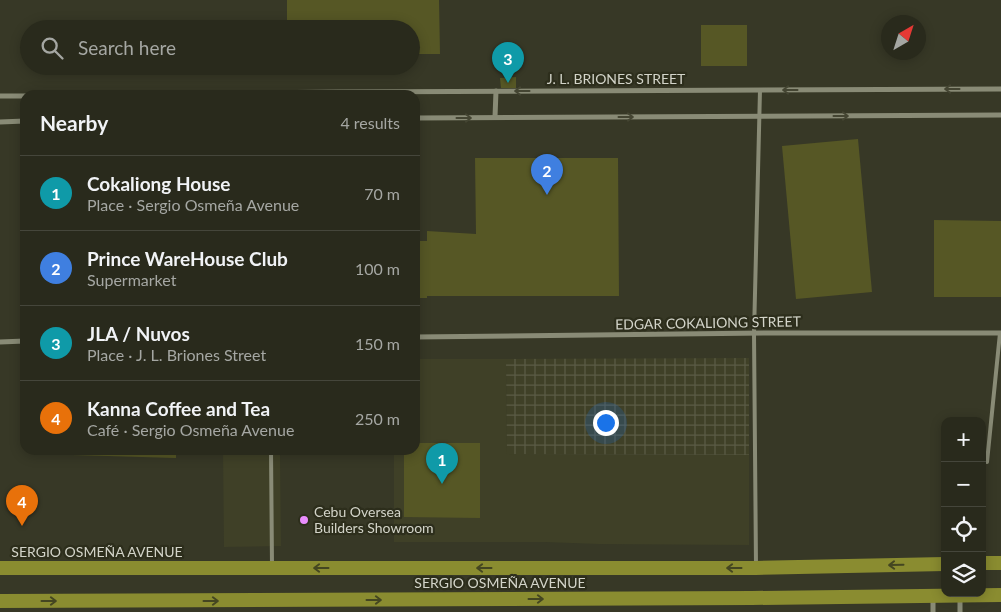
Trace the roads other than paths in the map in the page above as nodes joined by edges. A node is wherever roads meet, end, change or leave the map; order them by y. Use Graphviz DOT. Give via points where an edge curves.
graph roads {
  1 [pos="1001,89"];
  2 [pos="760,90"];
  3 [pos="496,91"];
  4 [pos="420,92"];
  5 [pos="0,96"];
  6 [pos="20,96"];
  7 [pos="1001,115"];
  8 [pos="760,117"];
  9 [pos="420,118"];
  10 [pos="495,118"];
  11 [pos="20,121"];
  12 [pos="0,122"];
  13 [pos="1001,333"];
  14 [pos="754,334"];
  15 [pos="420,337"];
  16 [pos="20,341"];
  17 [pos="0,342"];
  18 [pos="271,455"];
  19 [pos="987,462"];
  20 [pos="986,563"];
  21 [pos="1001,563"];
  22 [pos="941,564"];
  23 [pos="0,568"];
  24 [pos="272,568"];
  25 [pos="756,568"];
  26 [pos="934,596"];
  27 [pos="941,596"];
  28 [pos="986,596"];
  29 [pos="1001,596"];
  30 [pos="960,597"];
  31 [pos="0,602"];
  32 [pos="933,612"];
  33 [pos="960,612"];
  1 -- 2 [label="street, J. L. BRIONES STREET, one-way"];
  2 -- 3 [label="street, J. L. BRIONES STREET, one-way"];
  2 -- 8 [label="lane"];
  3 -- 4 [label="street, J. L. BRIONES STREET"];
  3 -- 10 [label="street"];
  5 -- 6 [label="street"];
  8 -- 7 [label="street, one-way"];
  10 -- 8 [label="street, one-way"];
  8 -- 14 [label="lane"];
  9 -- 10 [label="street, one-way"];
  11 -- 12 [label="street"];
  13 -- 14 [label="street, EDGAR COKALIONG STREET"];
  13 -- 19 [label="lane"];
  14 -- 15 [label="street, EDGAR COKALIONG STREET"];
  14 -- 25 [label="lane"];
  16 -- 17 [label="street"];
  18 -- 24 [label="lane"];
  20 -- 21 [label="highway"];
  22 -- 25 [label="highway, SERGIO OSMEÑA AVENUE, one-way"];
  23 -- 24 [label="highway, SERGIO OSMEÑA AVENUE"];
  25 -- 24 [label="highway, SERGIO OSMEÑA AVENUE, one-way"];
  26 -- 27 [label="highway, SERGIO OSMEÑA AVENUE"];
  31 -- 26 [label="highway, SERGIO OSMEÑA AVENUE, one-way"];
  26 -- 32 [label="street"];
  28 -- 29 [label="highway, SERGIO OSMEÑA AVENUE"];
  30 -- 33 [label="street"];
}
